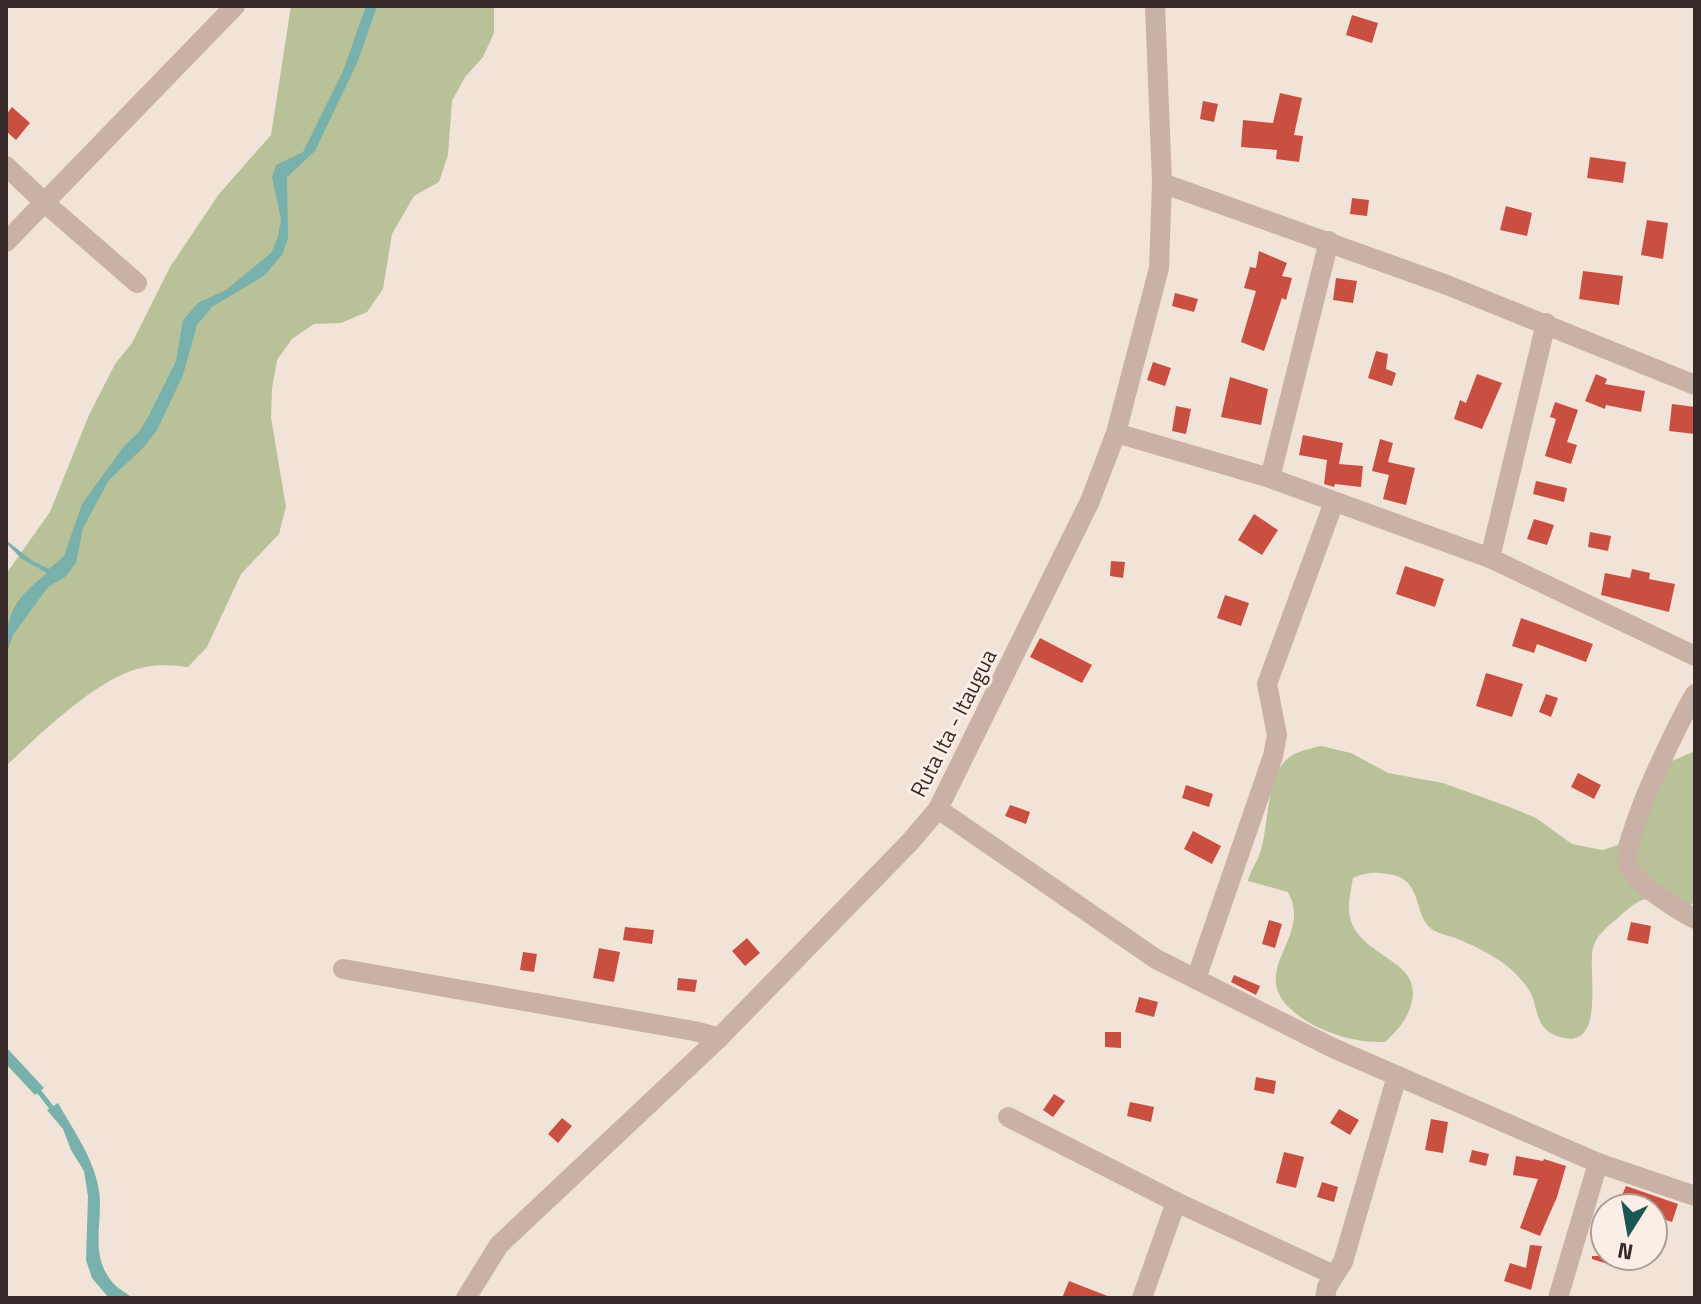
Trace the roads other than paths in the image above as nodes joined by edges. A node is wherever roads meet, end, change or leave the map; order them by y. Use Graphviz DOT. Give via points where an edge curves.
graph roads {
  1 [pos="235,6"];
  2 [pos="1155,6"];
  3 [pos="6,166"];
  4 [pos="1162,183"];
  5 [pos="45,203"];
  6 [pos="1329,241"];
  7 [pos="6,242"];
  8 [pos="137,283"];
  9 [pos="1546,323"];
  10 [pos="1695,385"];
  11 [pos="1116,433"];
  12 [pos="1270,478"];
  13 [pos="1334,502"];
  14 [pos="1490,558"];
  15 [pos="1694,652"];
  16 [pos="1695,694"];
  17 [pos="938,809"];
  18 [pos="1695,919"];
  19 [pos="343,969"];
  20 [pos="1196,979"];
  21 [pos="718,1039"];
  22 [pos="1397,1076"];
  23 [pos="1008,1117"];
  24 [pos="1598,1163"];
  25 [pos="1695,1196"];
  26 [pos="1176,1202"];
  27 [pos="1334,1275"];
  28 [pos="466,1298"];
  29 [pos="1142,1298"];
  30 [pos="1325,1298"];
  31 [pos="1558,1298"];
  1 -- 5 [label="street"];
  2 -- 4 [label="street, Ruta Ita - Itaugua"];
  3 -- 5 [label="street"];
  4 -- 6 [label="street"];
  4 -- 11 [label="street, Ruta Ita - Itaugua" via="1159,268"];
  5 -- 7 [label="street"];
  5 -- 8 [label="street"];
  6 -- 9 [label="street"];
  6 -- 12 [label="street"];
  9 -- 10 [label="street"];
  9 -- 14 [label="street"];
  11 -- 12 [label="street"];
  11 -- 17 [label="street, Ruta Ita - Itaugua" via="1090,501"];
  12 -- 13 [label="street"];
  13 -- 14 [label="street"];
  13 -- 20 [label="street" via="1267,684 1277,735 1273,756"];
  14 -- 15 [label="street"];
  16 -- 18 [label="street" via="1655,775 1626,862 1643,883"];
  17 -- 20 [label="street" via="1156,959"];
  17 -- 21 [label="street, Ruta Ita - Itaugua"];
  19 -- 21 [label="street"];
  20 -- 22 [label="street"];
  21 -- 28 [label="street, Ruta Ita - Itaugua" via="499,1245"];
  22 -- 24 [label="street"];
  22 -- 27 [label="street" via="1343,1262"];
  23 -- 26 [label="street"];
  24 -- 25 [label="street"];
  24 -- 31 [label="street"];
  26 -- 27 [label="street"];
  26 -- 29 [label="street"];
  27 -- 30 [label="street"];
}
